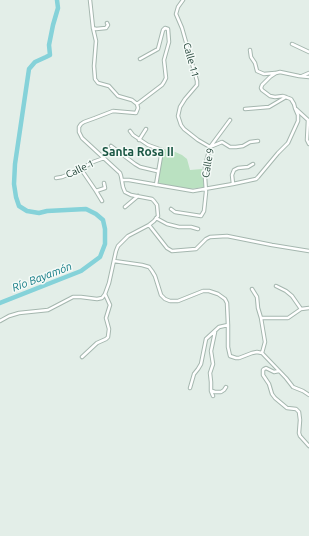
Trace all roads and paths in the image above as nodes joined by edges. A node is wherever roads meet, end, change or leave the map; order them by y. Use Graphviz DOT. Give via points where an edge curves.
graph roads {
  1 [pos="90,0"];
  2 [pos="182,0"];
  3 [pos="107,23"];
  4 [pos="93,28"];
  5 [pos="292,44"];
  6 [pos="250,50"];
  7 [pos="309,52"];
  8 [pos="140,59"];
  9 [pos="276,73"];
  10 [pos="309,73"];
  11 [pos="302,76"];
  12 [pos="309,77"];
  13 [pos="287,97"];
  14 [pos="137,104"];
  15 [pos="295,108"];
  16 [pos="245,109"];
  17 [pos="230,120"];
  18 [pos="146,129"];
  19 [pos="130,131"];
  20 [pos="140,140"];
  21 [pos="258,142"];
  22 [pos="309,144"];
  23 [pos="111,146"];
  24 [pos="210,147"];
  25 [pos="104,158"];
  26 [pos="253,164"];
  27 [pos="81,169"];
  28 [pos="158,171"];
  29 [pos="56,178"];
  30 [pos="122,180"];
  31 [pos="104,184"];
  32 [pos="233,184"];
  33 [pos="156,185"];
  34 [pos="206,189"];
  35 [pos="96,191"];
  36 [pos="138,196"];
  37 [pos="102,201"];
  38 [pos="125,207"];
  39 [pos="171,209"];
  40 [pos="156,218"];
  41 [pos="149,226"];
  42 [pos="198,229"];
  43 [pos="309,251"];
  44 [pos="115,254"];
  45 [pos="114,261"];
  46 [pos="122,262"];
  47 [pos="112,268"];
  48 [pos="276,286"];
  49 [pos="252,289"];
  50 [pos="105,294"];
  51 [pos="309,308"];
  52 [pos="301,309"];
  53 [pos="261,318"];
  54 [pos="0,321"];
  55 [pos="228,325"];
  56 [pos="216,331"];
  57 [pos="262,353"];
  58 [pos="82,357"];
  59 [pos="280,371"];
  60 [pos="226,387"];
  61 [pos="190,388"];
  62 [pos="211,390"];
  63 [pos="309,395"];
  64 [pos="213,396"];
  65 [pos="309,446"];
  1 -- 4 [label="street"];
  2 -- 24 [label="street, Calle 11" via="176,14 197,85 180,107 178,116 184,129"];
  3 -- 4 [label="street" via="106,28"];
  4 -- 14 [label="street" via="96,41 95,79 98,83 109,86 118,96"];
  5 -- 7 [label="street"];
  6 -- 9 [label="street" via="256,71 264,74"];
  8 -- 14 [label="street" via="158,48 163,30 168,29 169,42 164,60 166,78 162,85"];
  9 -- 11 [label="street"];
  9 -- 13 [label="street" via="267,79 261,88 270,96"];
  10 -- 11 [label="street"];
  11 -- 12 [label="street"];
  13 -- 15 [label="street" via="294,102"];
  13 -- 16 [label="street" via="270,107"];
  14 -- 25 [label="street" via="136,113 113,111 84,122 79,127 82,138"];
  15 -- 22 [label="street" via="308,120"];
  15 -- 32 [label="street" via="298,121 288,143 258,177"];
  17 -- 24 [label="street, Calle 9"];
  18 -- 20 [label="street"];
  19 -- 20 [label="street"];
  20 -- 28 [label="street" via="162,150"];
  21 -- 24 [label="street" via="230,147 222,142"];
  23 -- 28 [label="street" via="140,167"];
  24 -- 34 [label="street, Calle 9" via="205,166"];
  25 -- 27 [label="street, Calle 1"];
  25 -- 30 [label="street" via="120,172"];
  26 -- 32 [label="street" via="234,170"];
  27 -- 29 [label="street, Calle 1"];
  27 -- 35 [label="street"];
  28 -- 33 [label="street"];
  30 -- 33 [label="street"];
  30 -- 36 [label="street" via="125,192"];
  31 -- 35 [label="street" via="105,188"];
  32 -- 34 [label="street"];
  33 -- 34 [label="street" via="189,190"];
  34 -- 39 [label="street, Calle 9" via="204,211 201,216 174,212"];
  35 -- 37 [label="street"];
  36 -- 38 [label="street"];
  36 -- 40 [label="street" via="152,198 157,205"];
  40 -- 41 [label="street"];
  40 -- 42 [label="street" via="167,224"];
  41 -- 43 [label="street" via="172,251 196,249 210,237 227,236"];
  41 -- 44 [label="street" via="124,239"];
  44 -- 45 [label="street"];
  44 -- 46 [label="street"];
  45 -- 46 [label="street"];
  45 -- 47 [label="street"];
  46 -- 47 [label="street"];
  46 -- 55 [label="street" via="148,267 155,276 164,299 170,301 178,301 203,291 218,294 227,303"];
  47 -- 50 [label="street"];
  48 -- 52 [label="street" via="292,296"];
  49 -- 53 [label="street" via="257,297"];
  50 -- 54 [label="street" via="97,300 73,297 48,310 18,313"];
  50 -- 58 [label="street" via="110,305 106,318 108,337"];
  51 -- 52 [label="street"];
  52 -- 53 [label="street" via="288,318"];
  53 -- 57 [label="street" via="265,342"];
  55 -- 56 [label="street"];
  55 -- 57 [label="street" via="230,356 239,358 252,353"];
  56 -- 61 [label="street" via="206,339 201,364 194,374"];
  56 -- 62 [label="street" via="211,351"];
  57 -- 59 [label="street"];
  59 -- 63 [label="street" via="293,387"];
  59 -- 65 [label="street" via="274,372 266,368 263,375 275,398 287,408 299,412 299,433"];
  60 -- 62 [label="street" via="221,392"];
  62 -- 64 [label="street"];
}
